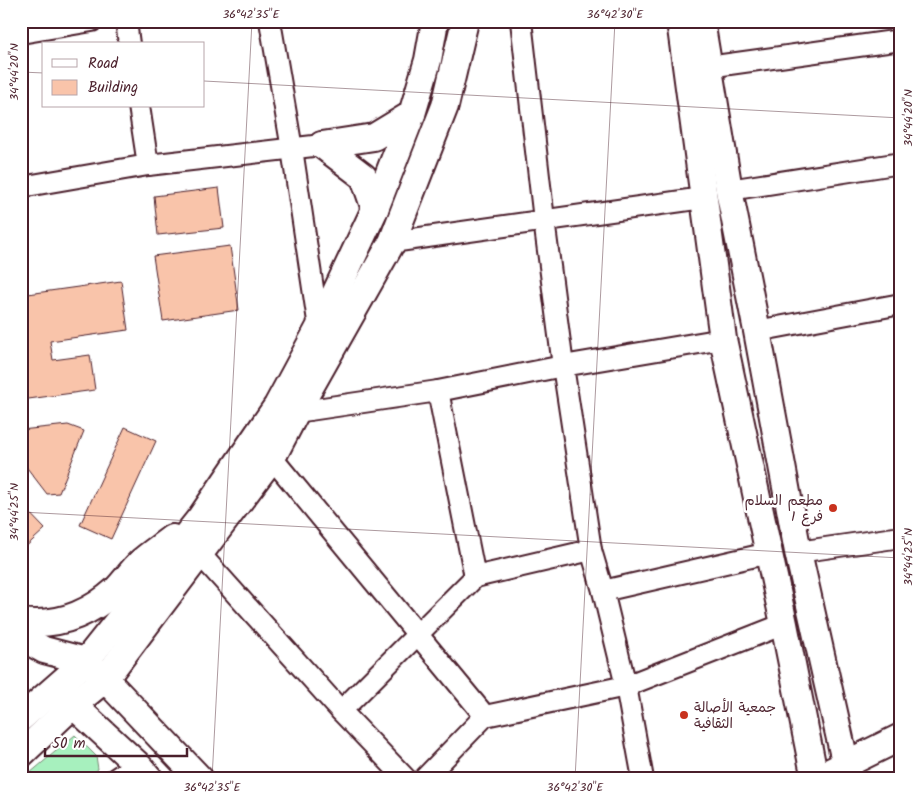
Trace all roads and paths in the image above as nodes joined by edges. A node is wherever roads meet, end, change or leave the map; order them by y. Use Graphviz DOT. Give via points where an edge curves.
graph roads {
  1 [pos="92,21"];
  2 [pos="126,21"];
  3 [pos="270,21"];
  4 [pos="435,21"];
  5 [pos="465,21"];
  6 [pos="521,21"];
  7 [pos="680,21"];
  8 [pos="701,21"];
  9 [pos="21,33"];
  10 [pos="901,40"];
  11 [pos="129,42"];
  12 [pos="708,67"];
  13 [pos="139,108"];
  14 [pos="412,114"];
  15 [pos="322,145"];
  16 [pos="292,149"];
  17 [pos="901,163"];
  18 [pos="148,165"];
  19 [pos="21,187"];
  20 [pos="729,190"];
  21 [pos="703,198"];
  22 [pos="375,209"];
  23 [pos="544,220"];
  24 [pos="392,242"];
  25 [pos="901,304"];
  26 [pos="319,328"];
  27 [pos="757,331"];
  28 [pos="723,340"];
  29 [pos="563,366"];
  30 [pos="438,391"];
  31 [pos="296,412"];
  32 [pos="272,458"];
  33 [pos="201,517"];
  34 [pos="901,537"];
  35 [pos="591,550"];
  36 [pos="798,552"];
  37 [pos="199,553"];
  38 [pos="769,554"];
  39 [pos="475,577"];
  40 [pos="603,591"];
  41 [pos="784,624"];
  42 [pos="417,636"];
  43 [pos="27,637"];
  44 [pos="86,661"];
  45 [pos="105,679"];
  46 [pos="626,686"];
  47 [pos="64,697"];
  48 [pos="341,711"];
  49 [pos="485,716"];
  50 [pos="21,718"];
  51 [pos="901,737"];
  52 [pos="21,754"];
  53 [pos="143,771"];
  54 [pos="847,771"];
  55 [pos="115,779"];
  56 [pos="200,779"];
  57 [pos="406,779"];
  58 [pos="424,779"];
  59 [pos="643,779"];
  60 [pos="816,779"];
  1 -- 9 [label="street"];
  2 -- 11 [label="street"];
  3 -- 16 [label="street"];
  4 -- 14 [label="main road" via="428,60"];
  5 -- 24 [label="main road" via="445,106"];
  6 -- 23 [label="street"];
  7 -- 21 [label="main road"];
  8 -- 12 [label="main road"];
  10 -- 12 [label="street"];
  12 -- 20 [label="main road"];
  13 -- 18 [label="street"];
  14 -- 15 [label="main road" via="374,137"];
  14 -- 22 [label="main road"];
  15 -- 16 [label="street"];
  15 -- 22 [label="main road" via="364,177"];
  16 -- 18 [label="street"];
  16 -- 26 [label="street"];
  17 -- 20 [label="street"];
  18 -- 19 [label="street"];
  20 -- 27 [label="main road"];
  21 -- 23 [label="street"];
  21 -- 28 [label="main road"];
  22 -- 26 [label="main road"];
  23 -- 24 [label="street"];
  23 -- 29 [label="street"];
  24 -- 31 [label="main road"];
  25 -- 27 [label="street"];
  26 -- 33 [label="main road" via="277,406"];
  27 -- 36 [label="main road"];
  28 -- 29 [label="street"];
  28 -- 38 [label="main road"];
  29 -- 30 [label="street"];
  29 -- 35 [label="street"];
  30 -- 31 [label="street"];
  30 -- 39 [label="street"];
  31 -- 32 [label="main road"];
  32 -- 37 [label="main road"];
  32 -- 42 [label="street"];
  33 -- 43 [label="main road" via="141,562 116,590 86,612 61,622 34,624"];
  33 -- 44 [label="main road"];
  34 -- 36 [label="street"];
  35 -- 39 [label="street"];
  35 -- 40 [label="street"];
  36 -- 54 [label="main road"];
  37 -- 45 [label="main road"];
  37 -- 48 [label="street"];
  38 -- 40 [label="street"];
  38 -- 41 [label="main road"];
  39 -- 42 [label="street"];
  40 -- 46 [label="street"];
  41 -- 46 [label="street"];
  41 -- 60 [label="main road"];
  42 -- 48 [label="street"];
  42 -- 49 [label="street"];
  43 -- 44 [label="main road"];
  43 -- 47 [label="main road"];
  44 -- 45 [label="main road"];
  44 -- 47 [label="main road"];
  45 -- 47 [label="main road"];
  45 -- 56 [label="main road"];
  46 -- 49 [label="street"];
  46 -- 59 [label="street"];
  47 -- 50 [label="main road"];
  47 -- 52 [label="main road"];
  47 -- 53 [label="main road"];
  48 -- 57 [label="street"];
  49 -- 58 [label="street"];
  51 -- 54 [label="main road"];
  53 -- 55 [label="street"];
  54 -- 60 [label="main road"];
}
